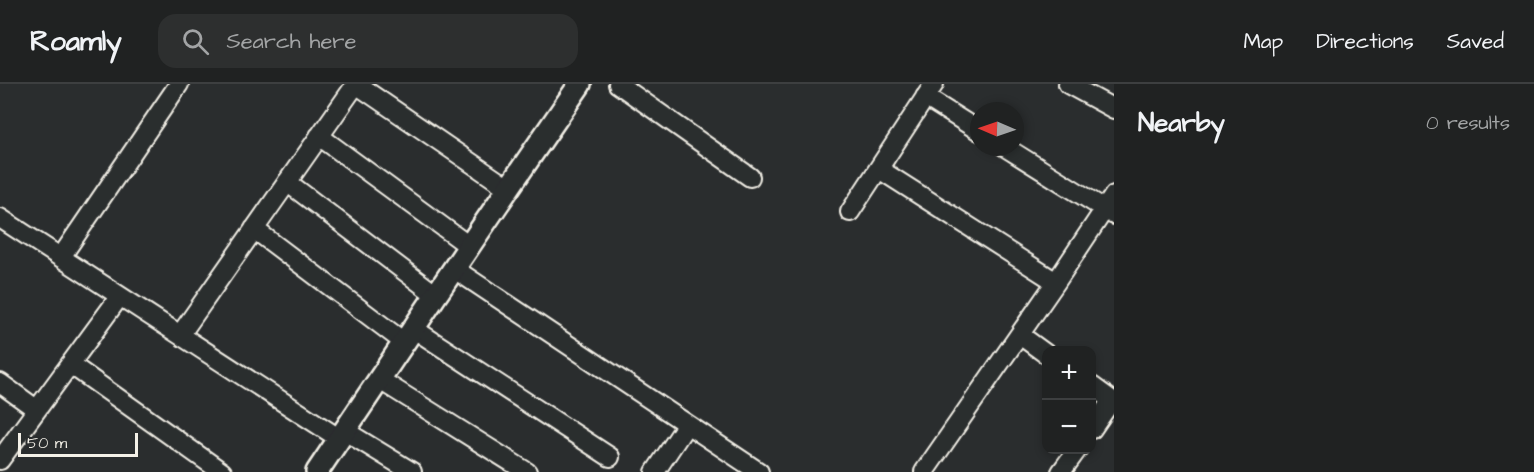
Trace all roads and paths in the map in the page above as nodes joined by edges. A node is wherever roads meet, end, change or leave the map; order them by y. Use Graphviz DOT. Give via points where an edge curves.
graph roads {
  1 [pos="179,84"];
  2 [pos="580,84"];
  3 [pos="618,84"];
  4 [pos="1068,84"];
  5 [pos="930,91"];
  6 [pos="1114,109"];
  7 [pos="970,124"];
  8 [pos="320,136"];
  9 [pos="1021,156"];
  10 [pos="879,169"];
  11 [pos="750,177"];
  12 [pos="287,182"];
  13 [pos="508,188"];
  14 [pos="1111,207"];
  15 [pos="850,212"];
  16 [pos="0,218"];
  17 [pos="254,229"];
  18 [pos="469,246"];
  19 [pos="61,257"];
  20 [pos="453,268"];
  21 [pos="1056,282"];
  22 [pos="436,295"];
  23 [pos="120,296"];
  24 [pos="1020,334"];
  25 [pos="180,335"];
  26 [pos="410,336"];
  27 [pos="1042,350"];
  28 [pos="70,364"];
  29 [pos="380,380"];
  30 [pos="0,383"];
  31 [pos="1096,389"];
  32 [pos="1113,401"];
  33 [pos="36,409"];
  34 [pos="687,424"];
  35 [pos="1096,424"];
  36 [pos="342,435"];
  37 [pos="1074,454"];
  38 [pos="610,457"];
  39 [pos="0,460"];
  40 [pos="222,472"];
  41 [pos="317,472"];
  42 [pos="412,472"];
  43 [pos="527,472"];
  44 [pos="655,472"];
  45 [pos="759,472"];
  46 [pos="924,472"];
  47 [pos="1061,472"];
  1 -- 19 [label="street"];
  2 -- 13 [label="street"];
  3 -- 11 [label="street"];
  4 -- 6 [label="street"];
  5 -- 7 [label="street"];
  5 -- 10 [label="street"];
  8 -- 12 [label="street"];
  8 -- 13 [label="street" via="356,84"];
  8 -- 18 [label="street"];
  9 -- 14 [label="street"];
  10 -- 15 [label="street"];
  10 -- 21 [label="street"];
  12 -- 17 [label="street"];
  12 -- 22 [label="street"];
  13 -- 18 [label="street"];
  14 -- 21 [label="street"];
  16 -- 19 [label="street"];
  17 -- 25 [label="street"];
  17 -- 26 [label="street"];
  18 -- 20 [label="street"];
  19 -- 23 [label="street"];
  20 -- 22 [label="street"];
  20 -- 34 [label="street"];
  21 -- 24 [label="street"];
  22 -- 26 [label="street"];
  23 -- 25 [label="street"];
  23 -- 28 [label="street"];
  24 -- 27 [label="street"];
  24 -- 46 [label="street"];
  25 -- 36 [label="street"];
  26 -- 29 [label="street"];
  26 -- 38 [label="street"];
  28 -- 33 [label="street"];
  28 -- 40 [label="street"];
  29 -- 36 [label="street"];
  29 -- 43 [label="street"];
  30 -- 33 [label="street"];
  31 -- 32 [label="street"];
  32 -- 35 [label="street"];
  33 -- 39 [label="street"];
  34 -- 44 [label="street"];
  34 -- 45 [label="street"];
  36 -- 41 [label="street"];
  36 -- 42 [label="street"];
  37 -- 47 [label="street"];
}
